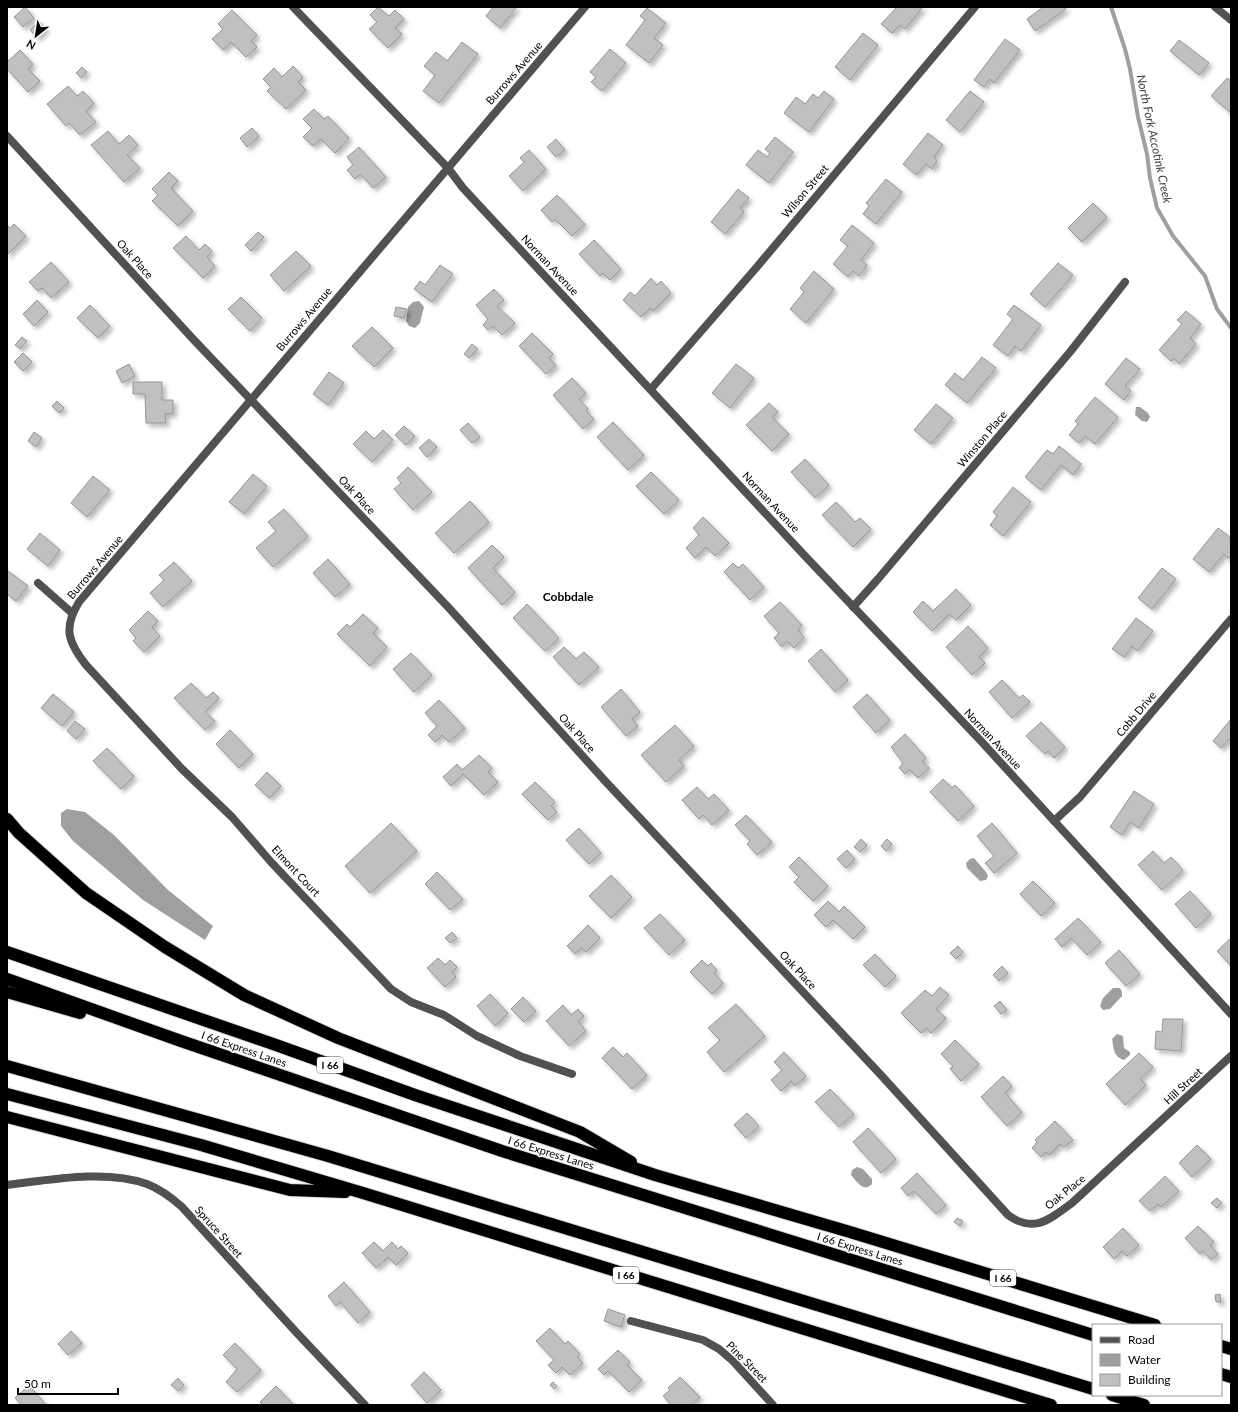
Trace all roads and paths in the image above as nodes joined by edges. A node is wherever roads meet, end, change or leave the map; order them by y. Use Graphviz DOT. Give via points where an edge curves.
graph roads {
  1 [pos="293,7"];
  2 [pos="585,7"];
  3 [pos="975,7"];
  4 [pos="1215,7"];
  5 [pos="1231,20"];
  6 [pos="7,136"];
  7 [pos="448,168"];
  8 [pos="1125,282"];
  9 [pos="651,389"];
  10 [pos="252,399"];
  11 [pos="38,583"];
  12 [pos="853,607"];
  13 [pos="72,613"];
  14 [pos="1231,619"];
  15 [pos="7,819"];
  16 [pos="1054,822"];
  17 [pos="7,952"];
  18 [pos="7,979"];
  19 [pos="7,992"];
  20 [pos="1231,1014"];
  21 [pos="181,1041"];
  22 [pos="1231,1056"];
  23 [pos="7,1066"];
  24 [pos="572,1074"];
  25 [pos="7,1094"];
  26 [pos="7,1117"];
  27 [pos="1151,1131"];
  28 [pos="655,1175"];
  29 [pos="7,1185"];
  30 [pos="363,1192"];
  31 [pos="631,1321"];
  32 [pos="1151,1324"];
  33 [pos="1092,1335"];
  34 [pos="1092,1389"];
  35 [pos="1115,1396"];
  36 [pos="365,1405"];
  37 [pos="773,1405"];
  38 [pos="1051,1405"];
  39 [pos="1144,1405"];
  1 -- 7 [label="street, Norman Avenue"];
  2 -- 7 [label="street, Burrows Avenue"];
  3 -- 9 [label="street, Wilson Street"];
  4 -- 5 [label="street"];
  6 -- 10 [label="street, Oak Place" via="193,339"];
  7 -- 9 [label="street, Norman Avenue" via="469,194"];
  7 -- 10 [label="street, Burrows Avenue"];
  8 -- 12 [label="street, Winston Place" via="1070,352"];
  9 -- 12 [label="street, Norman Avenue"];
  10 -- 13 [label="street, Burrows Avenue"];
  10 -- 27 [label="street, Oak Place" via="449,608 606,782 880,1074 1008,1215 1026,1224 1044,1222 1072,1203"];
  11 -- 13 [label="street, Burrows Avenue"];
  12 -- 16 [label="street, Norman Avenue"];
  13 -- 24 [label="street, Elmont Court" via="69,623 70,641 86,665 182,769 232,817 391,989 411,1002 444,1015 477,1036 520,1056"];
  14 -- 16 [label="street, Cobb Drive" via="1080,797"];
  15 -- 28 [label="highway" via="86,893 165,947 244,995 338,1038 580,1132"];
  16 -- 20 [label="street, Norman Avenue"];
  17 -- 28 [label="highway, I 66" via="415,1095"];
  18 -- 21 [label="highway, I 66 Express Lanes"];
  19 -- 21 [label="highway"];
  21 -- 33 [label="highway, I 66 Express Lanes" via="502,1151"];
  22 -- 27 [label="street, Hill Street"];
  23 -- 34 [label="highway" via="328,1156"];
  25 -- 30 [label="highway, I 66" via="201,1145"];
  26 -- 30 [label="highway" via="290,1190"];
  28 -- 32 [label="highway, I 66"];
  29 -- 36 [label="street, Spruce Street" via="66,1178 116,1177 147,1184 167,1194"];
  30 -- 38 [label="highway, I 66"];
  31 -- 37 [label="street, Pine Street" via="703,1340 714,1346 733,1361"];
  35 -- 39 [label="highway"];
}
